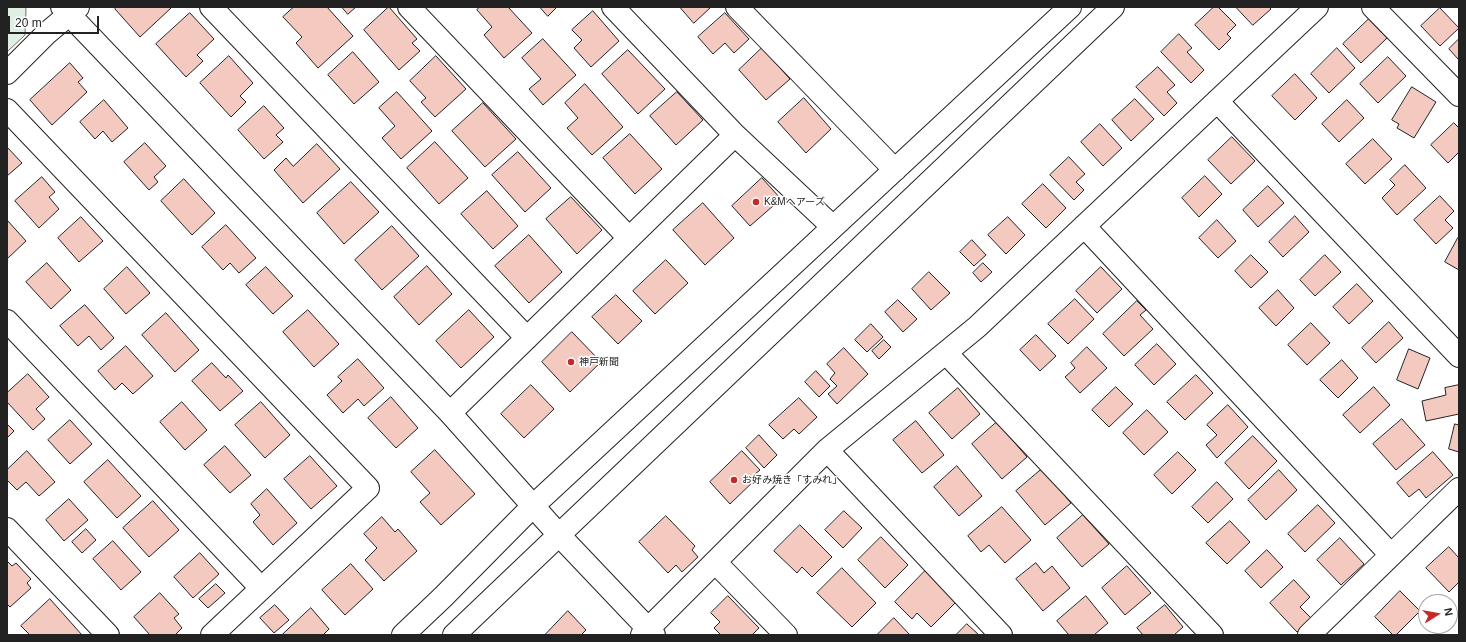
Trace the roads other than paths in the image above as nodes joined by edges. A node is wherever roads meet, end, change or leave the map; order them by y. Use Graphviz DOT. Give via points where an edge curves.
graph roads {
  1 [pos="211,7"];
  2 [pos="409,7"];
  3 [pos="613,7"];
  4 [pos="737,7"];
  5 [pos="1070,7"];
  6 [pos="1113,7"];
  7 [pos="1317,7"];
  8 [pos="1373,7"];
  9 [pos="70,10"];
  10 [pos="7,73"];
  11 [pos="1459,95"];
  12 [pos="1217,101"];
  13 [pos="7,110"];
  14 [pos="735,135"];
  15 [pos="895,170"];
  16 [pos="1084,226"];
  17 [pos="833,227"];
  18 [pos="629,238"];
  19 [pos="7,321"];
  20 [pos="527,338"];
  21 [pos="946,353"];
  22 [pos="1459,356"];
  23 [pos="450,413"];
  24 [pos="827,450"];
  25 [pos="1459,489"];
  26 [pos="533,506"];
  27 [pos="7,529"];
  28 [pos="559,535"];
  29 [pos="1391,555"];
  30 [pos="715,562"];
  31 [pos="261,588"];
  32 [pos="648,633"];
  33 [pos="108,635"];
  34 [pos="212,635"];
  35 [pos="403,635"];
  36 [pos="454,635"];
  37 [pos="786,635"];
  38 [pos="1001,635"];
  39 [pos="1212,635"];
  40 [pos="1309,635"];
  1 -- 20 [label="street"];
  2 -- 18 [label="street"];
  3 -- 14 [label="street"];
  4 -- 15 [label="street"];
  5 -- 15 [label="street"];
  6 -- 28 [label="street"];
  7 -- 12 [label="street"];
  8 -- 11 [label="street"];
  9 -- 10 [label="street"];
  9 -- 23 [label="street"];
  12 -- 16 [label="street"];
  12 -- 22 [label="street"];
  13 -- 31 [label="street" via="368,488"];
  14 -- 17 [label="street"];
  14 -- 18 [label="street"];
  15 -- 17 [label="street"];
  16 -- 21 [label="street"];
  16 -- 29 [label="street"];
  17 -- 26 [label="street"];
  18 -- 20 [label="street"];
  19 -- 31 [label="street"];
  20 -- 23 [label="street"];
  21 -- 24 [label="street"];
  21 -- 39 [label="street"];
  23 -- 26 [label="street"];
  24 -- 30 [label="street"];
  24 -- 38 [label="street"];
  25 -- 29 [label="street"];
  26 -- 28 [label="street"];
  26 -- 35 [label="street"];
  27 -- 33 [label="street"];
  28 -- 32 [label="street"];
  28 -- 36 [label="street"];
  29 -- 40 [label="street"];
  30 -- 32 [label="street"];
  30 -- 37 [label="street"];
  31 -- 34 [label="street"];
}
